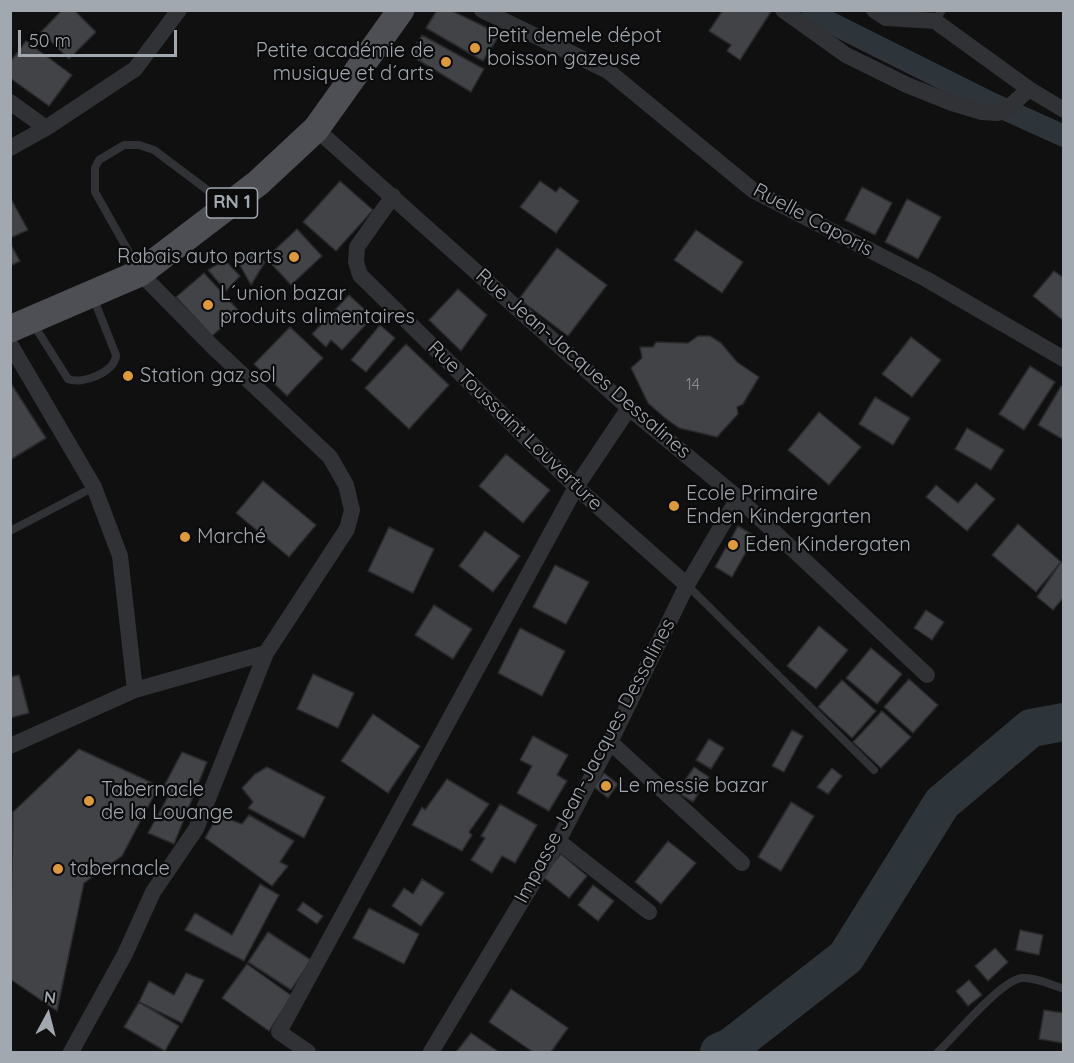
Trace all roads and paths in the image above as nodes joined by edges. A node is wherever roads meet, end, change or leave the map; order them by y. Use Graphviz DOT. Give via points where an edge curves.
graph roads {
  1 [pos="179,10"];
  2 [pos="401,10"];
  3 [pos="482,10"];
  4 [pos="783,10"];
  5 [pos="874,10"];
  6 [pos="938,16"];
  7 [pos="1029,89"];
  8 [pos="10,102"];
  9 [pos="1064,110"];
  10 [pos="46,128"];
  11 [pos="316,129"];
  12 [pos="10,148"];
  13 [pos="393,196"];
  14 [pos="228,206"];
  15 [pos="140,273"];
  16 [pos="92,294"];
  17 [pos="21,326"];
  18 [pos="10,344"];
  19 [pos="1064,359"];
  20 [pos="629,408"];
  21 [pos="94,487"];
  22 [pos="576,487"];
  23 [pos="738,498"];
  24 [pos="10,531"];
  25 [pos="687,585"];
  26 [pos="266,653"];
  27 [pos="927,675"];
  28 [pos="135,690"];
  29 [pos="610,742"];
  30 [pos="10,746"];
  31 [pos="874,770"];
  32 [pos="558,841"];
  33 [pos="742,863"];
  34 [pos="649,912"];
  35 [pos="1064,989"];
  36 [pos="71,1053"];
  37 [pos="308,1053"];
  38 [pos="431,1053"];
  39 [pos="938,1053"];
  1 -- 10 [label="street" via="135,69"];
  2 -- 11 [label="main road, RN 1"];
  3 -- 19 [label="street, Ruelle Caporis" via="608,71 754,190 926,279"];
  4 -- 7 [label="street" via="846,55 952,103 982,112 998,112 1007,110"];
  5 -- 6 [label="street" via="886,18"];
  6 -- 7 [label="street"];
  7 -- 9 [label="street"];
  8 -- 10 [label="street"];
  10 -- 12 [label="street"];
  11 -- 13 [label="street, Rue Jean-Jacques Dessalines"];
  11 -- 14 [label="main road, RN 1"];
  13 -- 20 [label="street, Rue Jean-Jacques Dessalines"];
  13 -- 22 [label="street, Rue Toussaint Louverture" via="357,247 360,275"];
  14 -- 15 [label="main road, RN 1"];
  14 -- 15 [label="lane" via="154,150 124,145 99,160 95,192"];
  15 -- 16 [label="main road, RN 1"];
  15 -- 26 [label="street" via="330,457 346,485 352,510 346,529"];
  16 -- 17 [label="main road, RN 1"];
  16 -- 17 [label="lane" via="116,362 92,377 74,382 68,379"];
  18 -- 21 [label="street"];
  20 -- 22 [label="street"];
  20 -- 23 [label="street, Rue Jean-Jacques Dessalines"];
  21 -- 24 [label="lane"];
  21 -- 28 [label="street" via="120,556"];
  22 -- 25 [label="street, Rue Toussaint Louverture"];
  22 -- 37 [label="street" via="279,1032"];
  23 -- 25 [label="street, Impasse Jean-Jacques Dessalines"];
  23 -- 27 [label="street, Rue Jean-Jacques Dessalines"];
  25 -- 29 [label="street, Impasse Jean-Jacques Dessalines"];
  25 -- 31 [label="lane"];
  26 -- 28 [label="street"];
  26 -- 36 [label="street" via="196,829 153,892 125,954"];
  28 -- 30 [label="street"];
  29 -- 32 [label="street, Impasse Jean-Jacques Dessalines"];
  29 -- 33 [label="street"];
  32 -- 34 [label="street"];
  32 -- 38 [label="street, Impasse Jean-Jacques Dessalines"];
  35 -- 39 [label="lane" via="1019,978 1002,987"];
}
